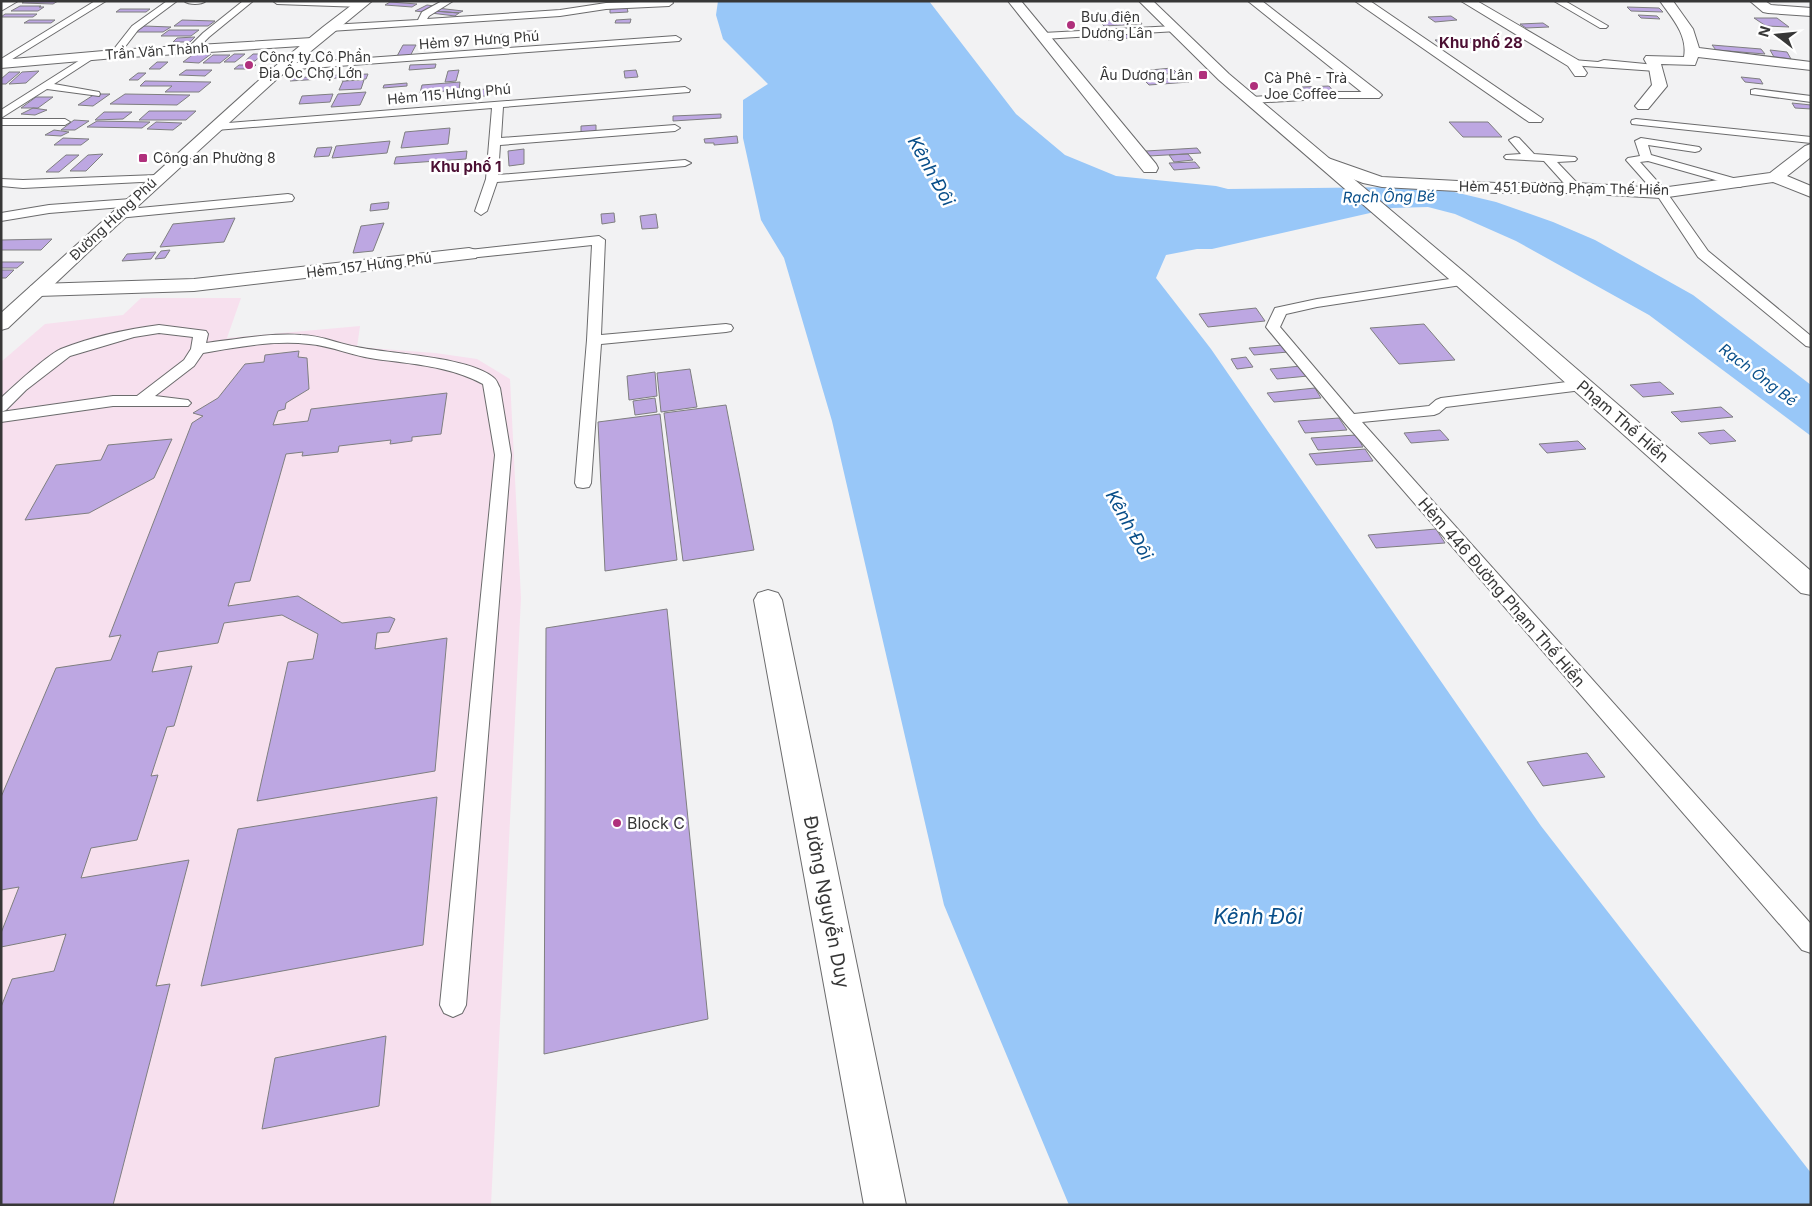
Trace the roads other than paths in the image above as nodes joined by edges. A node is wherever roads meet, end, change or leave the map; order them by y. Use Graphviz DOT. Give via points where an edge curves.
graph roads {
  1 [pos="12,1"];
  2 [pos="102,1"];
  3 [pos="173,1"];
  4 [pos="188,1"];
  5 [pos="202,1"];
  6 [pos="249,1"];
  7 [pos="277,1"];
  8 [pos="449,1"];
  9 [pos="1014,1"];
  10 [pos="1145,1"];
  11 [pos="1254,1"];
  12 [pos="1361,1"];
  13 [pos="1467,1"];
  14 [pos="1558,1"];
  15 [pos="1666,1"];
  16 [pos="1756,1"];
  17 [pos="364,2"];
  18 [pos="669,3"];
  19 [pos="1,7"];
  20 [pos="1811,12"];
  21 [pos="421,22"];
  22 [pos="1603,26"];
  23 [pos="330,28"];
  24 [pos="1174,29"];
  25 [pos="1043,36"];
  26 [pos="676,39"];
  27 [pos="312,42"];
  28 [pos="192,49"];
  29 [pos="1694,52"];
  30 [pos="115,54"];
  31 [pos="91,56"];
  32 [pos="1,63"];
  33 [pos="1811,66"];
  34 [pos="283,67"];
  35 [pos="1577,68"];
  36 [pos="1656,68"];
  37 [pos="46,86"];
  38 [pos="685,90"];
  39 [pos="1755,92"];
  40 [pos="95,94"];
  41 [pos="1374,95"];
  42 [pos="1811,98"];
  43 [pos="1251,100"];
  44 [pos="498,104"];
  45 [pos="1643,106"];
  46 [pos="1,115"];
  47 [pos="1535,119"];
  48 [pos="1,122"];
  49 [pos="65,122"];
  50 [pos="1636,122"];
  51 [pos="216,127"];
  52 [pos="676,128"];
  53 [pos="1515,140"];
  54 [pos="1811,140"];
  55 [pos="495,142"];
  56 [pos="1811,149"];
  57 [pos="1695,150"];
  58 [pos="1510,157"];
  59 [pos="1530,158"];
  60 [pos="1547,158"];
  61 [pos="1571,158"];
  62 [pos="1646,158"];
  63 [pos="1325,162"];
  64 [pos="685,163"];
  65 [pos="1150,168"];
  66 [pos="1726,168"];
  67 [pos="1708,174"];
  68 [pos="1775,177"];
  69 [pos="157,179"];
  70 [pos="492,179"];
  71 [pos="1740,183"];
  72 [pos="3,184"];
  73 [pos="1575,188"];
  74 [pos="1811,192"];
  75 [pos="1661,193"];
  76 [pos="288,198"];
  77 [pos="125,208"];
  78 [pos="481,211"];
  79 [pos="1,217"];
  80 [pos="469,254"];
  81 [pos="1463,281"];
  82 [pos="38,290"];
  83 [pos="1,324"];
  84 [pos="726,328"];
  85 [pos="594,340"];
  86 [pos="1811,343"];
  87 [pos="198,349"];
  88 [pos="1582,385"];
  89 [pos="141,400"];
  90 [pos="183,403"];
  91 [pos="1,406"];
  92 [pos="1,416"];
  93 [pos="1350,419"];
  94 [pos="583,483"];
  95 [pos="1811,586"];
  96 [pos="768,600"];
  97 [pos="1811,942"];
  98 [pos="454,1005"];
  99 [pos="885,1205"];
  1 -- 19 [label="street"];
  2 -- 32 [label="lane"];
  3 -- 30 [label="lane" via="135,28"];
  4 -- 5 [label="lane"];
  6 -- 28 [label="lane"];
  7 -- 17 [label="lane"];
  8 -- 21 [label="lane" via="426,14"];
  9 -- 25 [label="street"];
  10 -- 24 [label="street"];
  11 -- 41 [label="street"];
  12 -- 47 [label="street"];
  13 -- 35 [label="street"];
  14 -- 22 [label="lane"];
  15 -- 29 [label="street" via="1682,21"];
  16 -- 20 [label="street" via="1768,9"];
  17 -- 23 [label="street, Đường Hưng Phú"];
  18 -- 21 [label="lane"];
  21 -- 23 [label="lane"];
  23 -- 27 [label="street, Đường Hưng Phú"];
  24 -- 25 [label="lane"];
  24 -- 43 [label="street"];
  25 -- 65 [label="street"];
  26 -- 34 [label="lane, Hẻm 97 Hưng Phú"];
  27 -- 28 [label="street, Trần Văn Thành"];
  27 -- 34 [label="street, Đường Hưng Phú"];
  28 -- 30 [label="street, Trần Văn Thành"];
  29 -- 33 [label="street"];
  29 -- 36 [label="street" via="1690,62 1651,59"];
  30 -- 31 [label="street, Trần Văn Thành"];
  31 -- 32 [label="street, Trần Văn Thành"];
  31 -- 37 [label="lane"];
  34 -- 51 [label="street, Đường Hưng Phú"];
  35 -- 36 [label="lane" via="1604,63"];
  36 -- 45 [label="street" via="1660,86"];
  37 -- 40 [label="lane"];
  37 -- 46 [label="lane"];
  38 -- 44 [label="lane, Hẻm 115 Hưng Phú"];
  39 -- 42 [label="lane"];
  41 -- 43 [label="lane"];
  43 -- 63 [label="street"];
  44 -- 51 [label="lane, Hẻm 115 Hưng Phú"];
  44 -- 55 [label="lane"];
  48 -- 49 [label="lane"];
  50 -- 54 [label="lane"];
  51 -- 69 [label="street, Đường Hưng Phú"];
  52 -- 55 [label="lane"];
  53 -- 59 [label="lane"];
  55 -- 70 [label="lane"];
  56 -- 68 [label="street"];
  57 -- 62 [label="lane" via="1641,141"];
  58 -- 59 [label="lane"];
  59 -- 60 [label="lane"];
  60 -- 61 [label="lane"];
  60 -- 73 [label="lane"];
  62 -- 67 [label="lane"];
  62 -- 75 [label="lane" via="1632,160"];
  63 -- 73 [label="street, Hẻm 451 Đường Phạm Thế Hiển" via="1382,182"];
  63 -- 81 [label="street, Phạm Thế Hiển"];
  64 -- 70 [label="lane"];
  66 -- 67 [label="lane"];
  67 -- 71 [label="lane"];
  68 -- 71 [label="street, Hẻm 451 Đường Phạm Thế Hiển"];
  68 -- 74 [label="street"];
  69 -- 72 [label="lane"];
  69 -- 77 [label="street, Đường Hưng Phú"];
  70 -- 78 [label="lane"];
  71 -- 75 [label="street, Hẻm 451 Đường Phạm Thế Hiển"];
  73 -- 75 [label="street, Hẻm 451 Đường Phạm Thế Hiển"];
  75 -- 86 [label="lane" via="1703,254"];
  76 -- 77 [label="lane"];
  77 -- 79 [label="lane" via="49,209"];
  77 -- 82 [label="street, Đường Hưng Phú"];
  80 -- 82 [label="street, Hẻm 157 Hưng Phú" via="194,285"];
  80 -- 85 [label="lane, Hẻm 157 Hưng Phú" via="598,240"];
  81 -- 88 [label="street, Phạm Thế Hiển"];
  81 -- 93 [label="lane, Hẻm 446 Đường Phạm Thế Hiển" via="1280,312 1273,327"];
  82 -- 83 [label="street, Đường Hưng Phú"];
  84 -- 85 [label="lane"];
  85 -- 94 [label="lane, Hẻm 157 Hưng Phú"];
  87 -- 89 [label="lane" via="189,363"];
  87 -- 91 [label="lane" via="201,334 159,329 93,344 64,353"];
  87 -- 98 [label="lane" via="268,341 316,340 357,352 470,371 489,381 492,388 503,455"];
  88 -- 93 [label="lane" via="1441,403 1434,410"];
  88 -- 95 [label="street, Phạm Thế Hiển"];
  89 -- 90 [label="lane"];
  89 -- 92 [label="lane"];
  93 -- 97 [label="lane, Hẻm 446 Đường Phạm Thế Hiển"];
  96 -- 99 [label="street, Đường Nguyễn Duy"];
}
